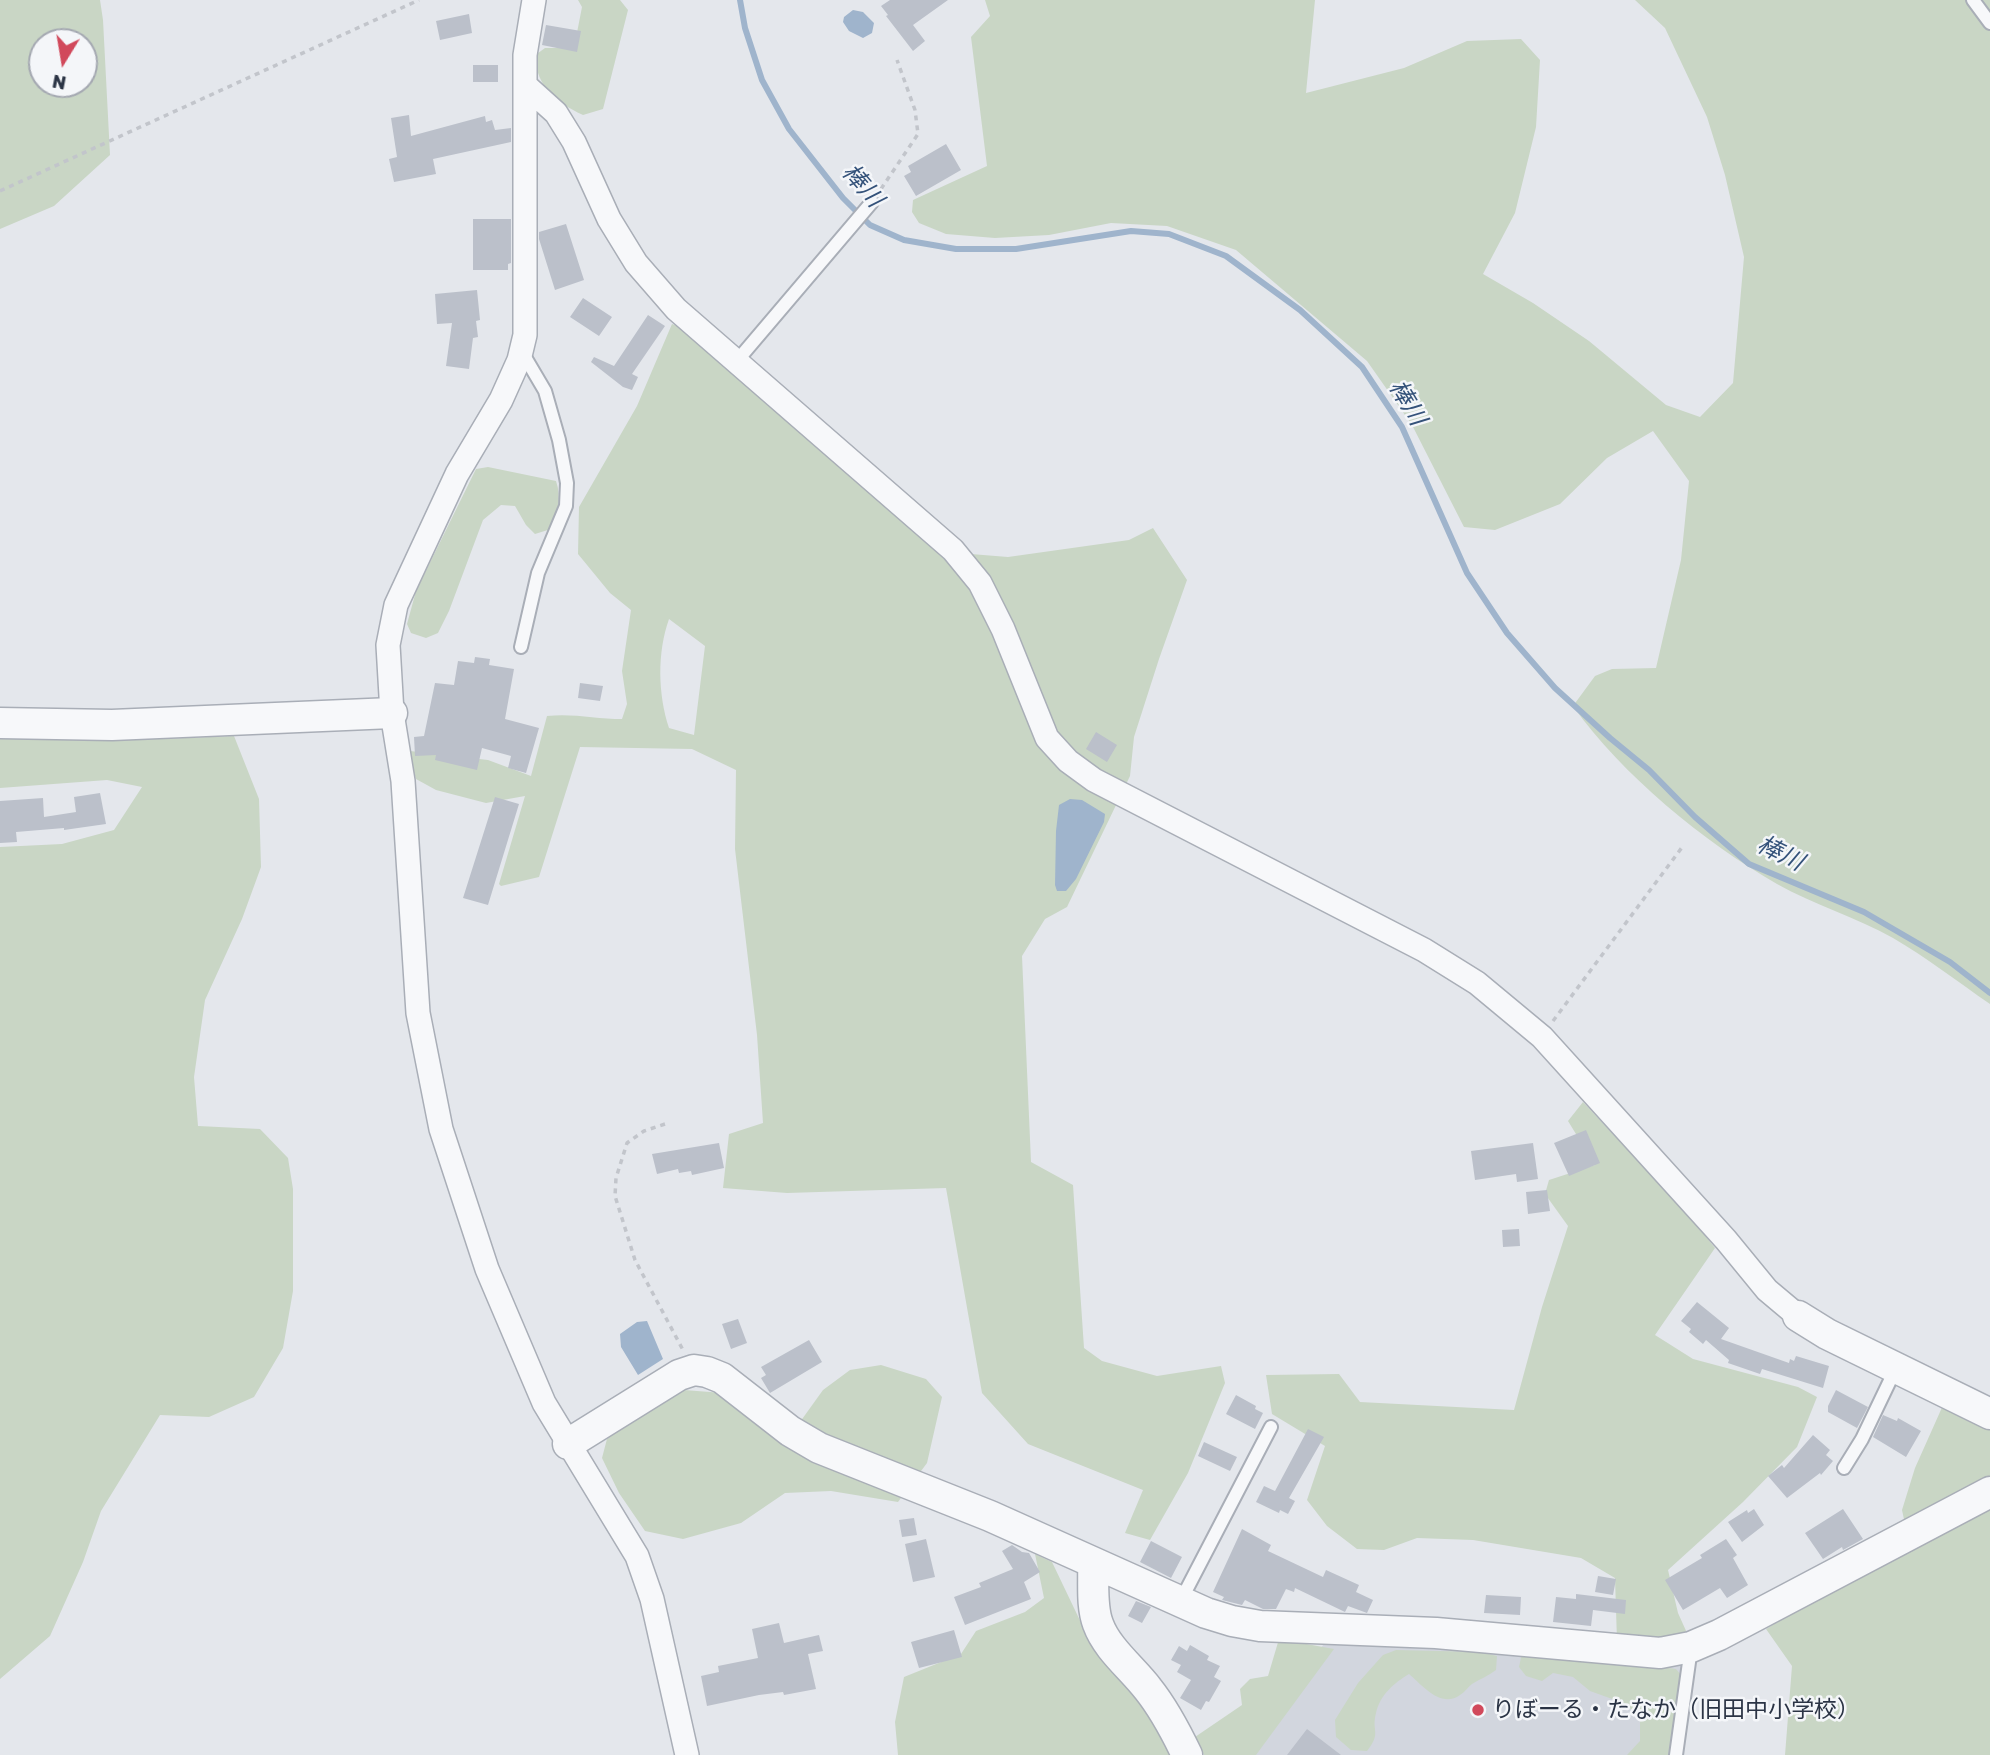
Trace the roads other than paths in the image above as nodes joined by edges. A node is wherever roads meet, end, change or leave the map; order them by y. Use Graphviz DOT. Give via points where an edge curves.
graph roads {
  1 [pos="534,0"];
  2 [pos="1973,0"];
  3 [pos="1990,23"];
  4 [pos="525,85"];
  5 [pos="872,202"];
  6 [pos="521,351"];
  7 [pos="736,362"];
  8 [pos="521,647"];
  9 [pos="392,713"];
  10 [pos="0,723"];
  11 [pos="1798,1316"];
  12 [pos="1896,1368"];
  13 [pos="1990,1414"];
  14 [pos="1270,1427"];
  15 [pos="568,1444"];
  16 [pos="1843,1468"];
  17 [pos="1990,1492"];
  18 [pos="1093,1564"];
  19 [pos="1180,1603"];
  20 [pos="1692,1647"];
  21 [pos="687,1755"];
  22 [pos="1187,1755"];
  23 [pos="1676,1755"];
  1 -- 4 [label="street"];
  2 -- 3 [label="lane"];
  4 -- 6 [label="street" via="525,335"];
  4 -- 7 [label="street" via="556,113 636,263 676,309"];
  5 -- 7 [label="lane"];
  6 -- 8 [label="lane" via="545,391 567,482 566,506 538,573"];
  6 -- 9 [label="street" via="501,400 457,474 396,605 388,645"];
  7 -- 11 [label="street" via="953,550 980,583 1047,738 1068,761 1094,780 1424,950 1477,983 1542,1037 1767,1290"];
  9 -- 10 [label="street" via="112,725"];
  9 -- 15 [label="street" via="403,781 418,1013 441,1129 487,1269 544,1403"];
  11 -- 12 [label="street"];
  12 -- 13 [label="street"];
  12 -- 16 [label="lane"];
  14 -- 19 [label="lane"];
  15 -- 18 [label="street" via="679,1375 708,1372 819,1448 990,1516"];
  15 -- 21 [label="street" via="637,1556 652,1599"];
  17 -- 20 [label="street"];
  18 -- 19 [label="street"];
  18 -- 22 [label="street" via="1098,1625 1149,1690"];
  19 -- 20 [label="street" via="1261,1626 1437,1633 1660,1653"];
  20 -- 23 [label="lane"];
}
